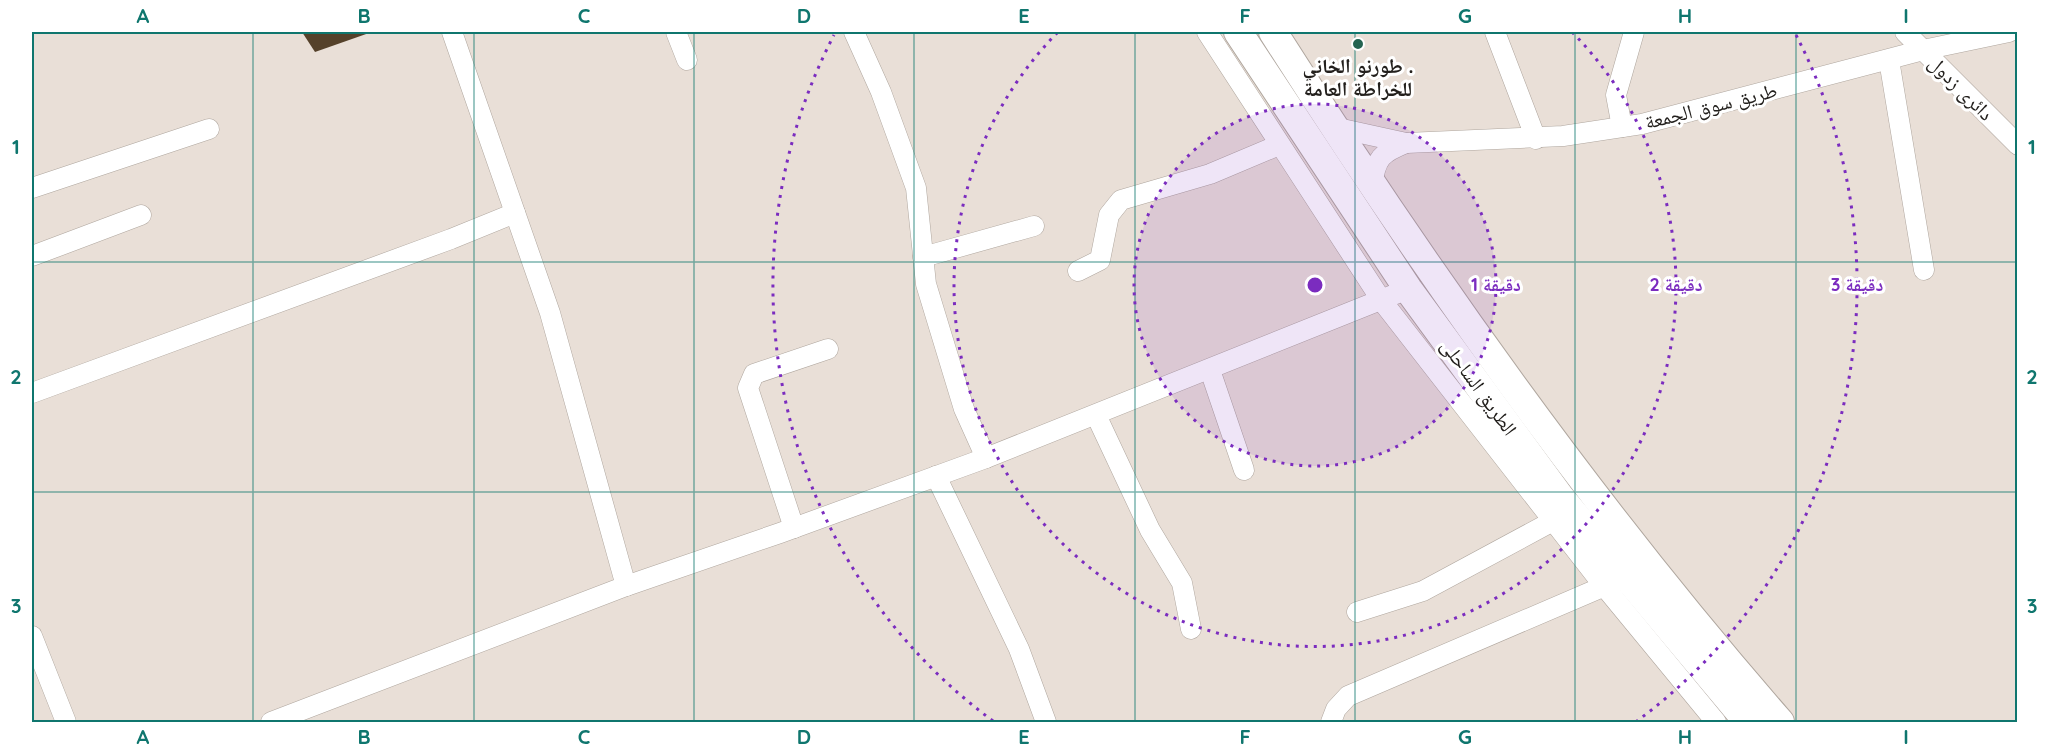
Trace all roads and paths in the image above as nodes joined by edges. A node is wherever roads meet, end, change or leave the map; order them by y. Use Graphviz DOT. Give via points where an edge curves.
graph roads {
  1 [pos="452,32"];
  2 [pos="676,32"];
  3 [pos="854,32"];
  4 [pos="1207,32"];
  5 [pos="1238,32"];
  6 [pos="1273,32"];
  7 [pos="1495,32"];
  8 [pos="1634,32"];
  9 [pos="1905,32"];
  10 [pos="2009,32"];
  11 [pos="1923,51"];
  12 [pos="687,60"];
  13 [pos="1889,60"];
  14 [pos="1333,127"];
  15 [pos="1622,127"];
  16 [pos="209,129"];
  17 [pos="1536,139"];
  18 [pos="1406,143"];
  19 [pos="2018,144"];
  20 [pos="1279,145"];
  21 [pos="1372,185"];
  22 [pos="32,188"];
  23 [pos="515,213"];
  24 [pos="141,215"];
  25 [pos="1034,226"];
  26 [pos="32,256"];
  27 [pos="923,257"];
  28 [pos="1924,270"];
  29 [pos="1078,271"];
  30 [pos="1395,295"];
  31 [pos="828,349"];
  32 [pos="1210,370"];
  33 [pos="32,393"];
  34 [pos="1096,415"];
  35 [pos="986,458"];
  36 [pos="1244,470"];
  37 [pos="936,476"];
  38 [pos="1553,521"];
  39 [pos="794,528"];
  40 [pos="1651,567"];
  41 [pos="1614,582"];
  42 [pos="626,586"];
  43 [pos="1357,612"];
  44 [pos="1191,629"];
  45 [pos="32,636"];
  46 [pos="66,723"];
  47 [pos="271,723"];
  48 [pos="1046,723"];
  49 [pos="1331,723"];
  50 [pos="1716,723"];
  51 [pos="1748,723"];
  52 [pos="1780,723"];
  1 -- 23 [label="street"];
  2 -- 12 [label="street"];
  3 -- 27 [label="street" via="916,188"];
  4 -- 20 [label="street"];
  5 -- 30 [label="highway, الطريق الساحلى"];
  6 -- 14 [label="highway, الطريق الساحلى"];
  7 -- 17 [label="street"];
  8 -- 15 [label="street" via="1616,94"];
  9 -- 11 [label="street, دائرى زدول"];
  10 -- 11 [label="street, طريق سوق الجمعة"];
  11 -- 13 [label="street, طريق سوق الجمعة"];
  11 -- 19 [label="street, دائرى زدول"];
  13 -- 15 [label="street, طريق سوق الجمعة"];
  13 -- 28 [label="street"];
  14 -- 18 [label="street, طريق سوق الجمعة"];
  14 -- 21 [label="highway, الطريق الساحلى"];
  15 -- 17 [label="street, طريق سوق الجمعة"];
  16 -- 22 [label="street"];
  17 -- 18 [label="street, طريق سوق الجمعة"];
  18 -- 21 [label="street, طريق سوق الجمعة" via="1386,151 1375,164"];
  20 -- 29 [label="street" via="1210,174 1121,200 1109,215 1100,260"];
  20 -- 30 [label="street"];
  21 -- 40 [label="highway, الطريق الساحلى" via="1524,404"];
  23 -- 33 [label="street"];
  23 -- 42 [label="street" via="550,313"];
  24 -- 26 [label="street"];
  25 -- 27 [label="street"];
  27 -- 35 [label="street" via="926,284 964,409"];
  30 -- 32 [label="street"];
  30 -- 38 [label="street"];
  30 -- 41 [label="highway, الطريق الساحلى" via="1560,497"];
  31 -- 39 [label="street" via="754,374 748,388"];
  32 -- 34 [label="street"];
  32 -- 36 [label="street"];
  34 -- 35 [label="street"];
  34 -- 44 [label="street" via="1150,530 1182,583"];
  35 -- 37 [label="street"];
  37 -- 39 [label="street"];
  37 -- 48 [label="street" via="1019,649"];
  38 -- 41 [label="street"];
  38 -- 43 [label="street" via="1424,591"];
  39 -- 42 [label="street"];
  40 -- 41 [label="street"];
  40 -- 52 [label="highway, الطريق الساحلى"];
  41 -- 49 [label="street" via="1348,696 1336,709"];
  41 -- 50 [label="street"];
  41 -- 51 [label="highway, الطريق الساحلى"];
  42 -- 47 [label="street"];
  45 -- 46 [label="street"];
}
